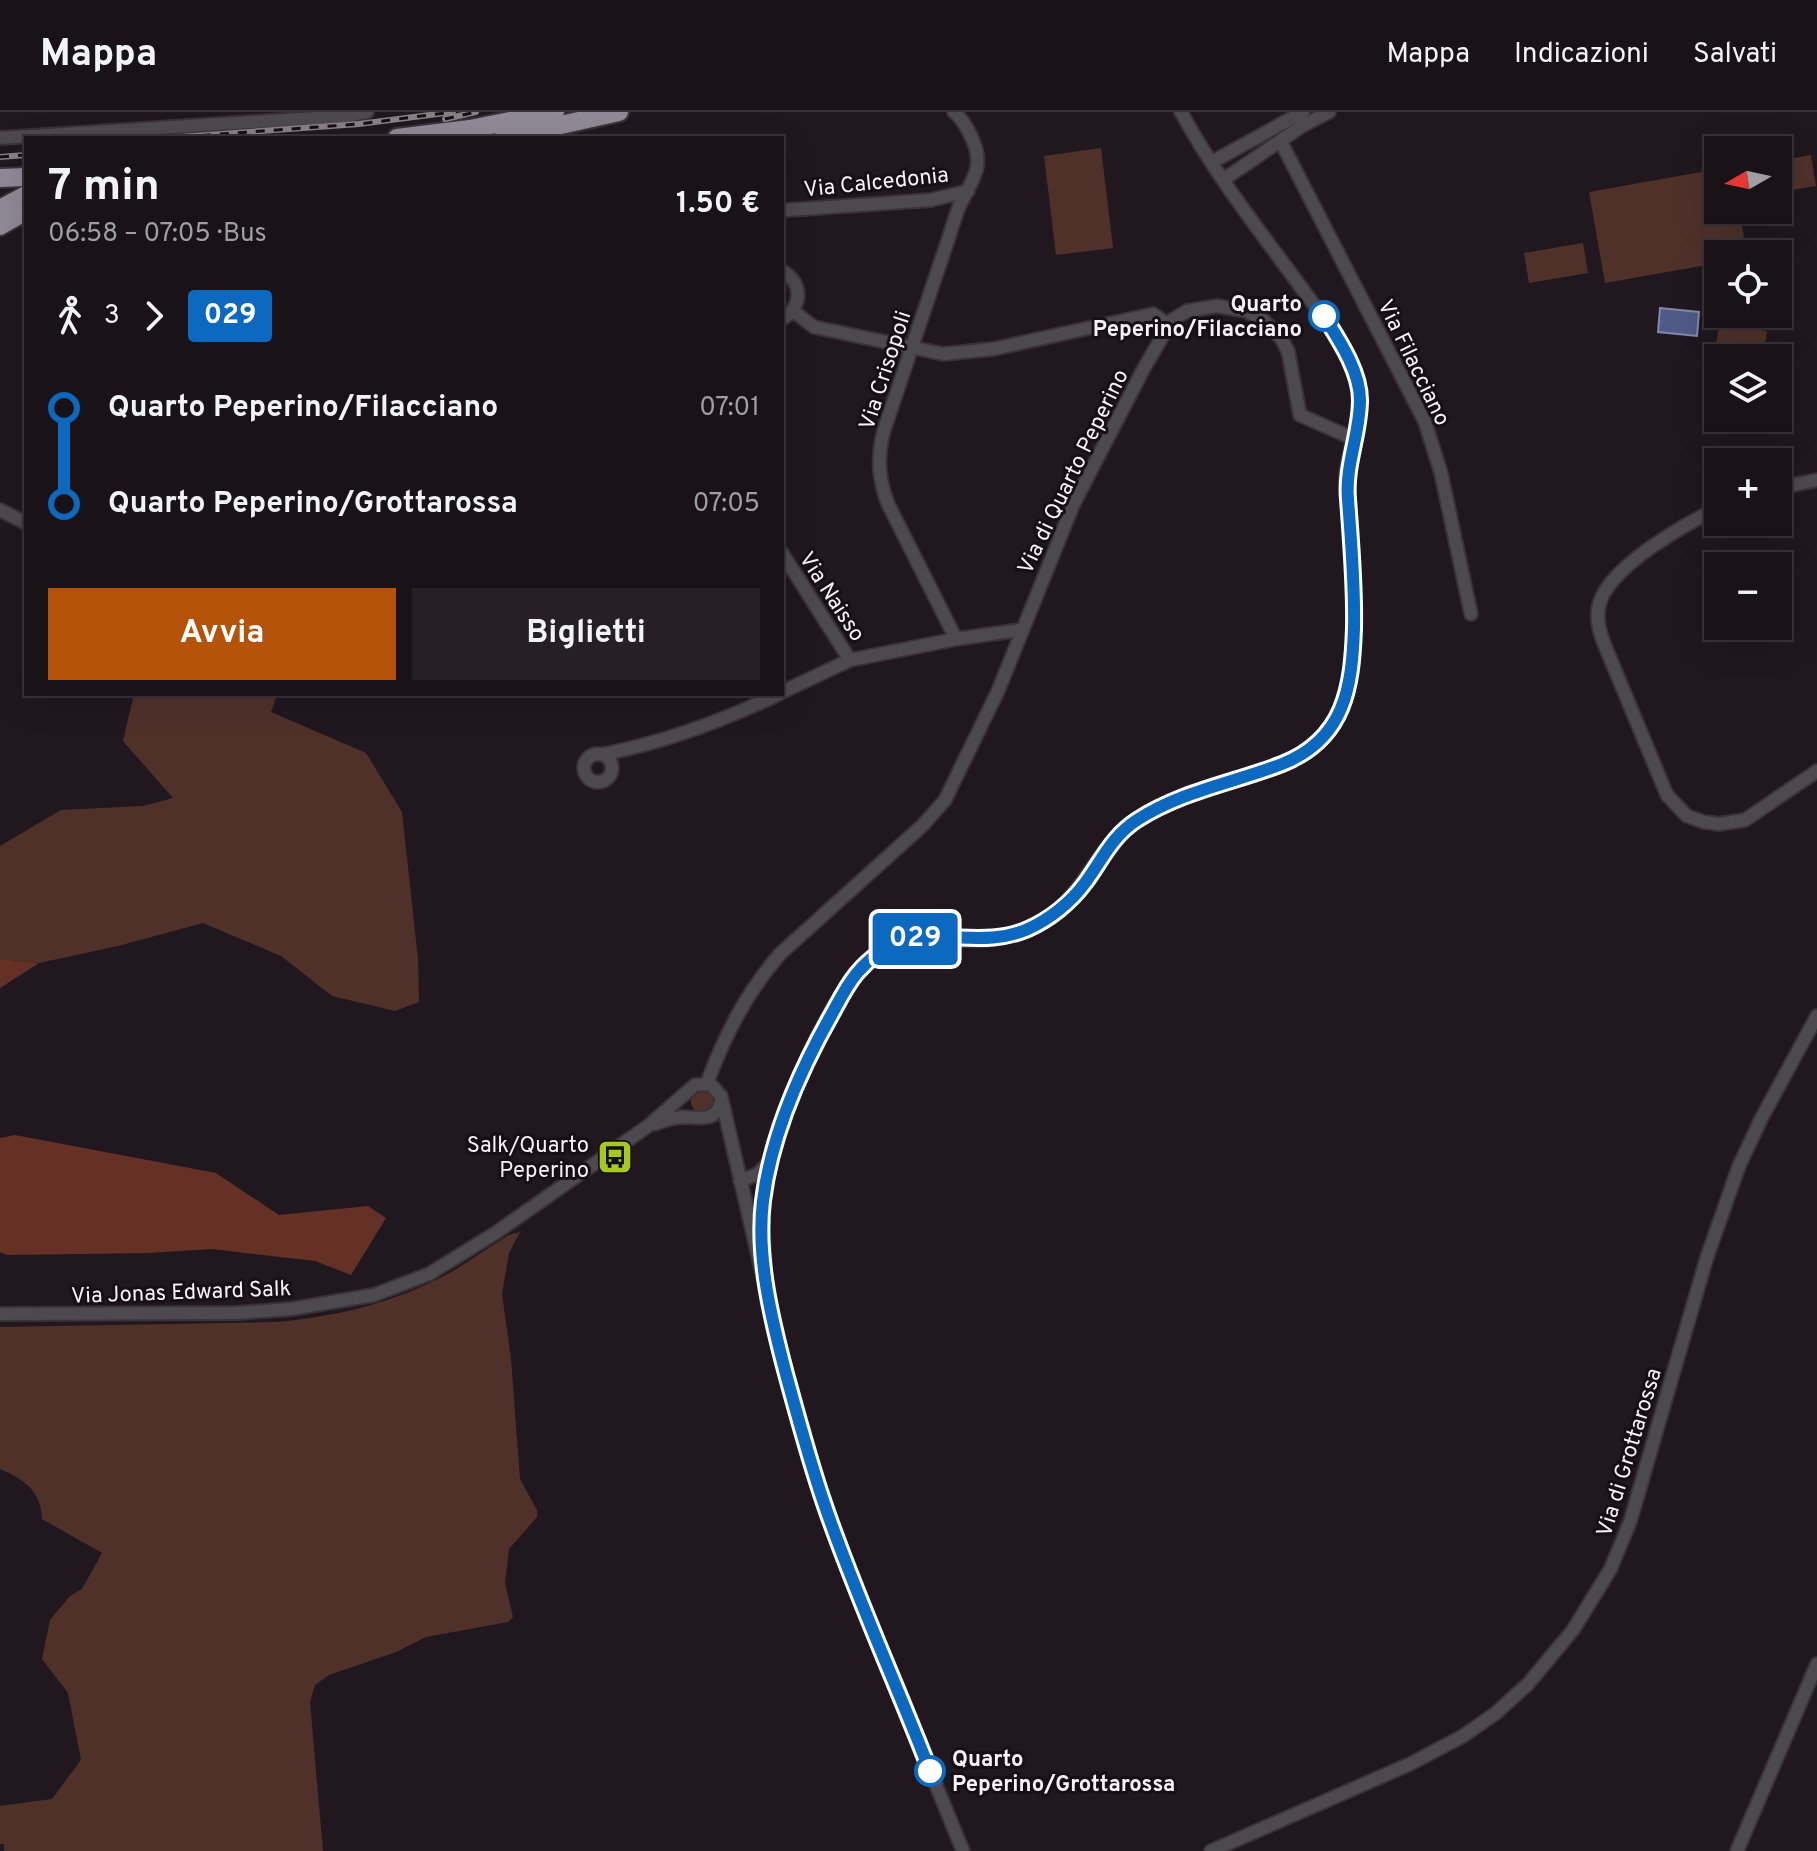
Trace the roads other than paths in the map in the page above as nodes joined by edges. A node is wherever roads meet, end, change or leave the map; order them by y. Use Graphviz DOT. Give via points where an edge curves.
graph roads {
  1 [pos="367,112"];
  2 [pos="555,112"];
  3 [pos="619,112"];
  4 [pos="954,112"];
  5 [pos="1181,112"];
  6 [pos="1303,112"];
  7 [pos="1329,112"];
  8 [pos="24,136"];
  9 [pos="32,136"];
  10 [pos="412,136"];
  11 [pos="512,136"];
  12 [pos="0,138"];
  13 [pos="1281,142"];
  14 [pos="1212,162"];
  15 [pos="24,177"];
  16 [pos="0,178"];
  17 [pos="1223,180"];
  18 [pos="968,191"];
  19 [pos="24,196"];
  20 [pos="0,209"];
  21 [pos="788,210"];
  22 [pos="24,212"];
  23 [pos="0,226"];
  24 [pos="784,272"];
  25 [pos="793,311"];
  26 [pos="784,318"];
  27 [pos="1169,325"];
  28 [pos="911,350"];
  29 [pos="1354,439"];
  30 [pos="1817,480"];
  31 [pos="1792,485"];
  32 [pos="0,510"];
  33 [pos="1704,515"];
  34 [pos="24,522"];
  35 [pos="784,556"];
  36 [pos="1471,614"];
  37 [pos="1020,630"];
  38 [pos="956,639"];
  39 [pos="850,660"];
  40 [pos="784,691"];
  41 [pos="774,696"];
  42 [pos="608,758"];
  43 [pos="1817,771"];
  44 [pos="1817,1016"];
  45 [pos="707,1083"];
  46 [pos="687,1094"];
  47 [pos="721,1099"];
  48 [pos="702,1118"];
  49 [pos="648,1126"];
  50 [pos="731,1142"];
  51 [pos="773,1158"];
  52 [pos="740,1181"];
  53 [pos="767,1184"];
  54 [pos="744,1200"];
  55 [pos="766,1284"];
  56 [pos="0,1314"];
  57 [pos="1817,1664"];
  58 [pos="963,1851"];
  59 [pos="1211,1851"];
  60 [pos="1737,1851"];
  1 -- 9 [label="street"];
  2 -- 10 [label="highway"];
  3 -- 11 [label="highway"];
  4 -- 18 [label="street, Via Crisopoli" via="979,155"];
  5 -- 14 [label="street"];
  6 -- 14 [label="street"];
  7 -- 13 [label="street"];
  8 -- 12 [label="street"];
  13 -- 17 [label="street"];
  13 -- 36 [label="street, Via Filacciano" via="1425,422"];
  14 -- 17 [label="street"];
  15 -- 16 [label="highway"];
  17 -- 29 [label="street" via="1326,318 1353,369 1360,396"];
  18 -- 21 [label="street, Via Calcedonia" via="931,200"];
  18 -- 28 [label="street, Via Crisopoli"];
  19 -- 20 [label="highway"];
  22 -- 23 [label="highway"];
  24 -- 25 [label="street" via="798,289"];
  25 -- 26 [label="street"];
  25 -- 28 [label="street" via="814,327"];
  27 -- 28 [label="street" via="1153,314 982,351"];
  27 -- 29 [label="street" via="1182,314 1206,307 1237,308 1256,316 1288,351 1302,417"];
  27 -- 37 [label="street, Via di Quarto Peperino" via="1074,503"];
  28 -- 38 [label="street, Via Crisopoli" via="881,443 880,477 888,504"];
  29 -- 51 [label="street" via="1346,478 1353,663 1345,701 1326,733 1282,764 1199,789 1135,821 1121,831 1066,903 1030,928 983,940 926,937 878,954 859,970 827,1022 795,1088"];
  30 -- 31 [label="street"];
  32 -- 34 [label="street"];
  33 -- 43 [label="street" via="1613,579 1598,608 1603,641 1667,795 1687,816 1704,822 1745,820"];
  35 -- 39 [label="street, Via Naisso"];
  37 -- 38 [label="street"];
  37 -- 45 [label="street, Via di Quarto Peperino" via="998,691 945,800 760,977 733,1020"];
  38 -- 39 [label="street"];
  39 -- 40 [label="street"];
  41 -- 42 [label="street" via="722,721"];
  44 -- 59 [label="street, Via di Grottarossa" via="1739,1166 1630,1522 1605,1580 1573,1630 1528,1684 1463,1736"];
  45 -- 46 [label="street" via="695,1085"];
  45 -- 47 [label="street"];
  46 -- 48 [label="street" via="688,1111"];
  46 -- 49 [label="street, Via Jonas Edward Salk"];
  47 -- 48 [label="street" via="718,1112"];
  47 -- 50 [label="street"];
  48 -- 49 [label="street, Via Jonas Edward Salk"];
  48 -- 50 [label="street" via="717,1125"];
  49 -- 56 [label="street, Via Jonas Edward Salk" via="457,1257 374,1295 237,1313"];
  50 -- 52 [label="street"];
  51 -- 52 [label="street" via="758,1174"];
  51 -- 53 [label="street"];
  52 -- 54 [label="street"];
  53 -- 54 [label="street"];
  53 -- 55 [label="street" via="762,1213"];
  54 -- 55 [label="street"];
  55 -- 58 [label="street" via="823,1502"];
  57 -- 60 [label="street"];
}
